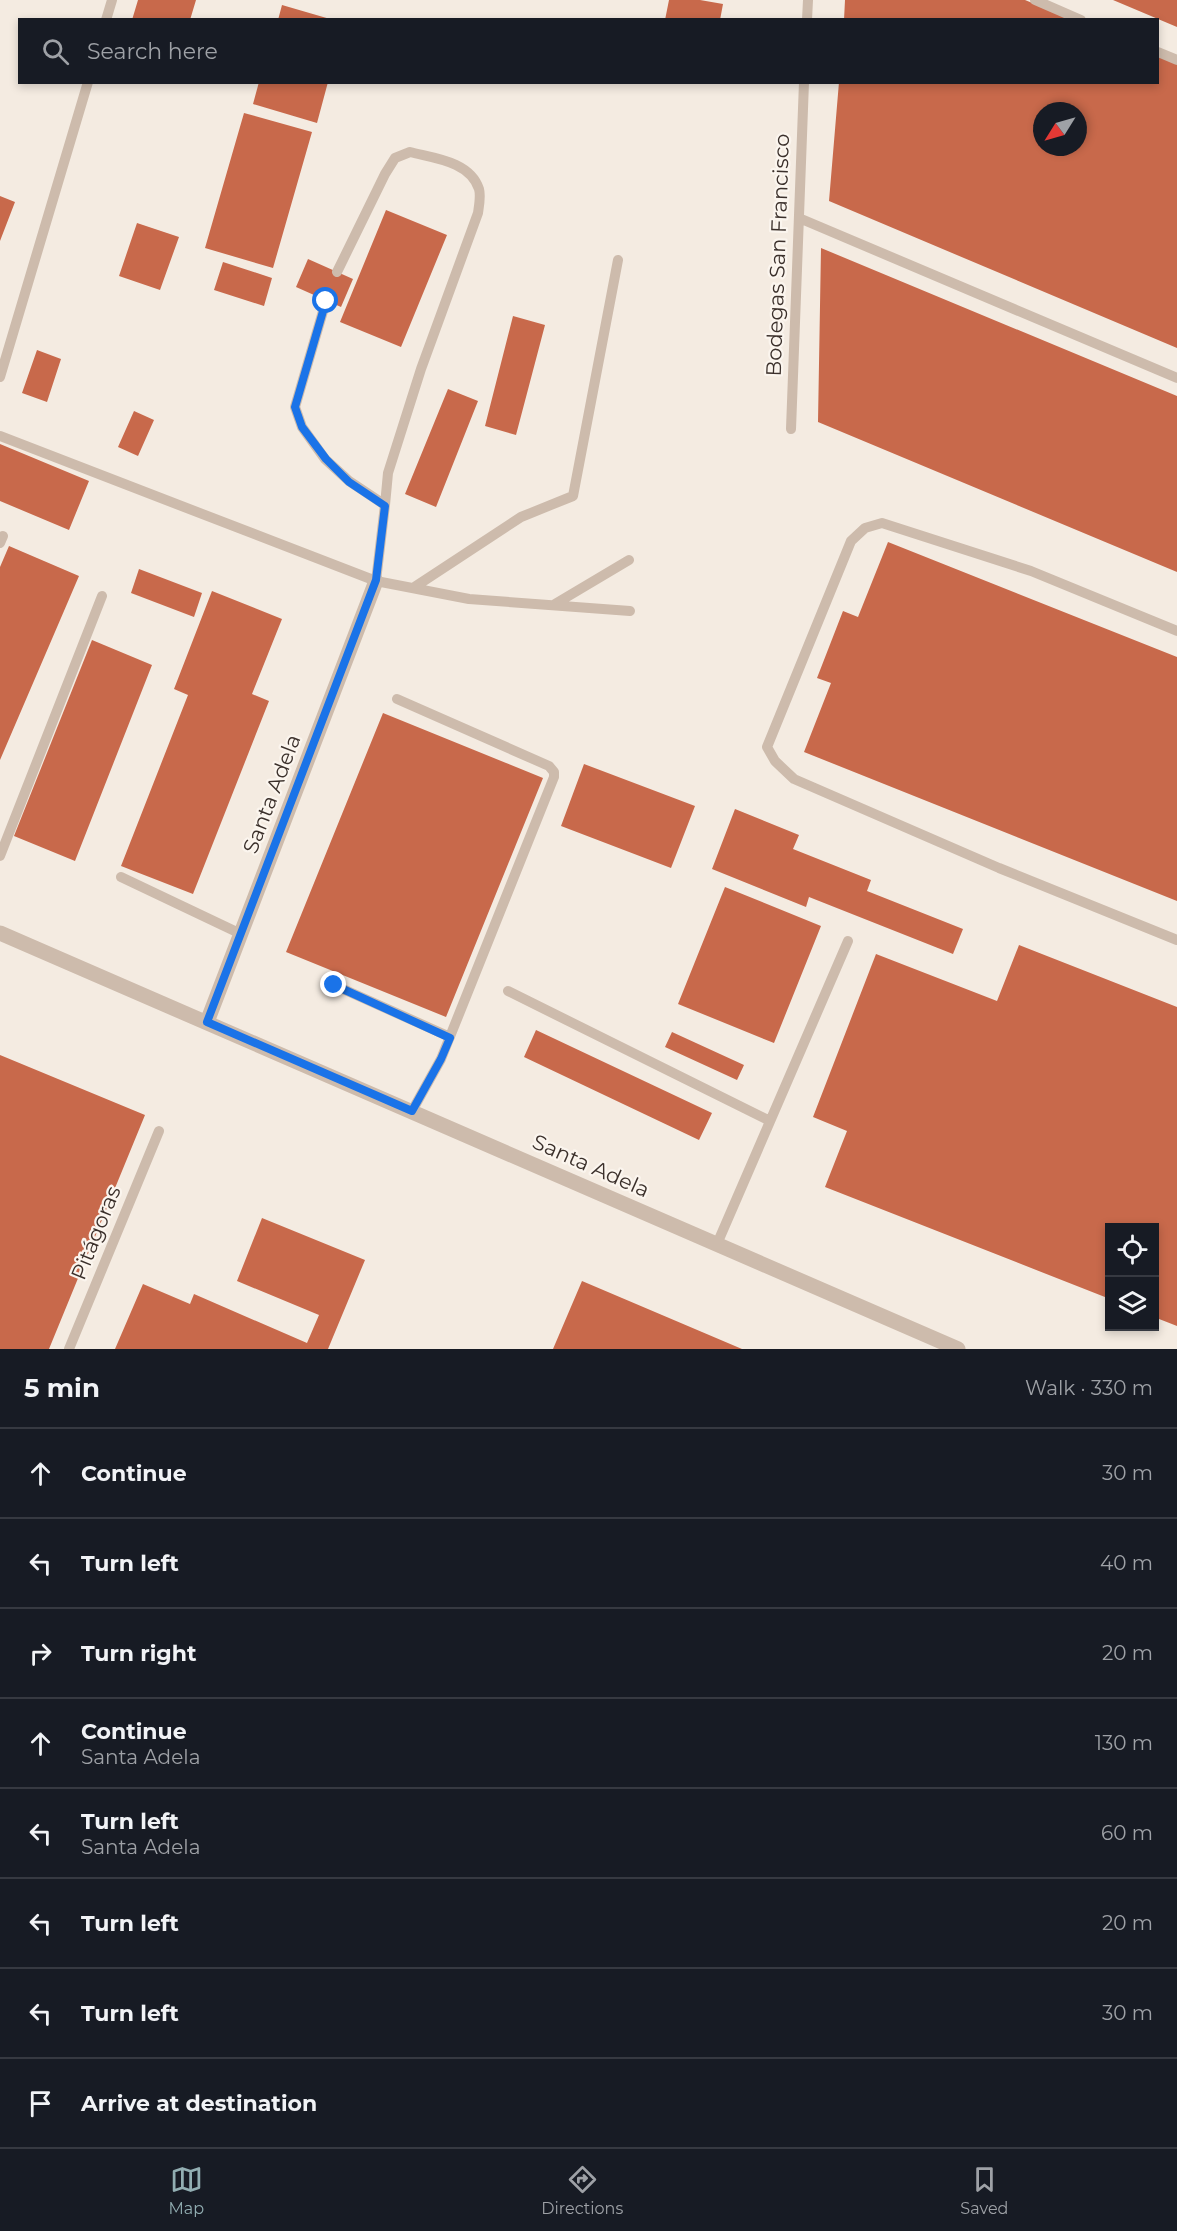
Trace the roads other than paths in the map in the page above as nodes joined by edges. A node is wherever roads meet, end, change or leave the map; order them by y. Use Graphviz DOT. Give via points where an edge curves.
graph roads {
  1 [pos="112,0"];
  2 [pos="808,0"];
  3 [pos="1035,0"];
  4 [pos="107,18"];
  5 [pos="807,18"];
  6 [pos="1076,18"];
  7 [pos="1159,52"];
  8 [pos="1177,60"];
  9 [pos="87,84"];
  10 [pos="804,84"];
  11 [pos="799,218"];
  12 [pos="618,260"];
  13 [pos="337,272"];
  14 [pos="326,301"];
  15 [pos="0,377"];
  16 [pos="1177,378"];
  17 [pos="791,429"];
  18 [pos="0,436"];
  19 [pos="385,506"];
  20 [pos="628,561"];
  21 [pos="376,580"];
  22 [pos="413,588"];
  23 [pos="102,596"];
  24 [pos="555,604"];
  25 [pos="630,611"];
  26 [pos="1177,631"];
  27 [pos="397,699"];
  28 [pos="0,856"];
  29 [pos="121,877"];
  30 [pos="0,933"];
  31 [pos="241,934"];
  32 [pos="1177,940"];
  33 [pos="848,941"];
  34 [pos="334,985"];
  35 [pos="508,991"];
  36 [pos="207,1022"];
  37 [pos="450,1038"];
  38 [pos="412,1111"];
  39 [pos="770,1121"];
  40 [pos="159,1131"];
  41 [pos="717,1244"];
  42 [pos="69,1349"];
  43 [pos="958,1349"];
  1 -- 4 [label="lane"];
  2 -- 5 [label="lane"];
  3 -- 6 [label="lane"];
  7 -- 8 [label="lane"];
  9 -- 15 [label="lane"];
  10 -- 11 [label="lane, Bodegas San Francisco"];
  11 -- 16 [label="lane"];
  11 -- 17 [label="lane, Bodegas San Francisco"];
  12 -- 22 [label="lane" via="573,496 521,517"];
  13 -- 19 [label="lane" via="395,158 410,152 457,165 472,177 479,190 478,213 421,369 388,473"];
  14 -- 19 [label="lane" via="295,407 302,427 326,459 349,482"];
  18 -- 21 [label="lane"];
  19 -- 21 [label="lane"];
  20 -- 24 [label="lane"];
  21 -- 22 [label="lane"];
  21 -- 31 [label="street, Santa Adela"];
  22 -- 24 [label="lane" via="469,599"];
  23 -- 28 [label="lane"];
  24 -- 25 [label="lane"];
  26 -- 32 [label="lane" via="1031,571 882,523 865,528 851,541 767,747 794,779"];
  27 -- 37 [label="lane" via="549,766 554,772"];
  29 -- 31 [label="lane"];
  30 -- 36 [label="street, Santa Adela"];
  31 -- 36 [label="street, Santa Adela"];
  33 -- 39 [label="lane"];
  34 -- 37 [label="lane"];
  35 -- 39 [label="lane"];
  36 -- 38 [label="street, Santa Adela"];
  37 -- 38 [label="lane"];
  38 -- 41 [label="street, Santa Adela"];
  39 -- 41 [label="lane"];
  40 -- 42 [label="lane, Pitágoras"];
  41 -- 43 [label="street, Santa Adela"];
}
